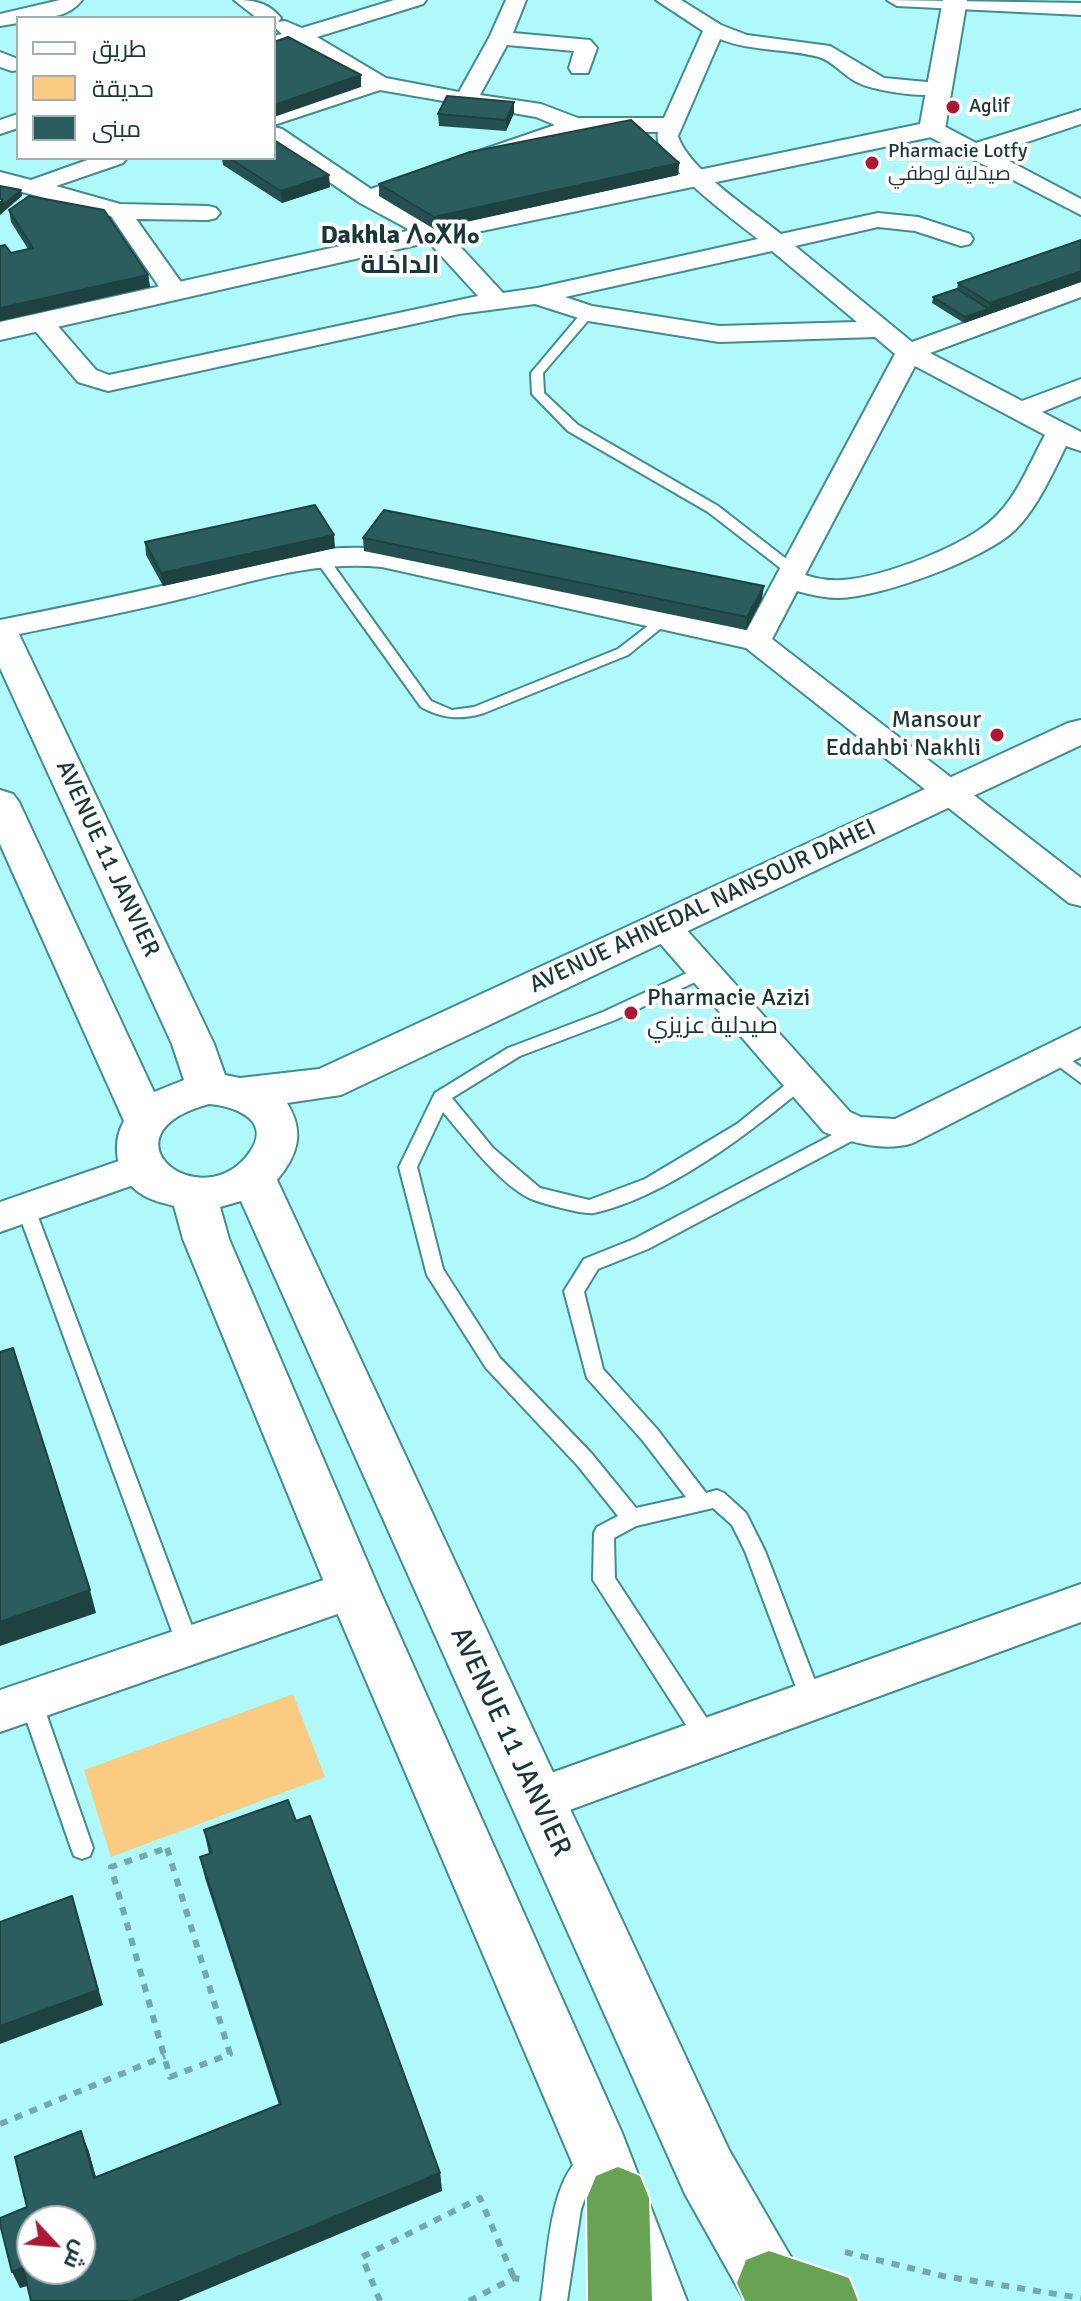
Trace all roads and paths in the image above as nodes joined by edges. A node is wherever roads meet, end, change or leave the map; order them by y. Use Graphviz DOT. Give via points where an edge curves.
graph roads {
  1 [pos="244,0"];
  2 [pos="416,0"];
  3 [pos="516,0"];
  4 [pos="666,0"];
  5 [pos="897,0"];
  6 [pos="954,2"];
  7 [pos="72,9"];
  8 [pos="1081,9"];
  9 [pos="26,16"];
  10 [pos="268,16"];
  11 [pos="276,21"];
  12 [pos="714,29"];
  13 [pos="298,35"];
  14 [pos="500,38"];
  15 [pos="276,42"];
  16 [pos="580,68"];
  17 [pos="379,83"];
  18 [pos="940,89"];
  19 [pos="466,100"];
  20 [pos="276,117"];
  21 [pos="1080,119"];
  22 [pos="575,125"];
  23 [pos="671,125"];
  24 [pos="932,129"];
  25 [pos="276,135"];
  26 [pos="976,151"];
  27 [pos="109,160"];
  28 [pos="698,178"];
  29 [pos="0,179"];
  30 [pos="32,187"];
  31 [pos="368,198"];
  32 [pos="1081,208"];
  33 [pos="119,211"];
  34 [pos="208,213"];
  35 [pos="434,233"];
  36 [pos="961,239"];
  37 [pos="774,244"];
  38 [pos="1081,288"];
  39 [pos="175,292"];
  40 [pos="537,296"];
  41 [pos="495,299"];
  42 [pos="588,313"];
  43 [pos="41,322"];
  44 [pos="881,329"];
  45 [pos="0,331"];
  46 [pos="909,352"];
  47 [pos="1081,387"];
  48 [pos="1021,411"];
  49 [pos="1070,438"];
  50 [pos="321,558"];
  51 [pos="791,576"];
  52 [pos="663,621"];
  53 [pos="0,630"];
  54 [pos="756,641"];
  55 [pos="1081,731"];
  56 [pos="947,793"];
  57 [pos="0,802"];
  58 [pos="1081,895"];
  59 [pos="663,925"];
  60 [pos="704,971"];
  61 [pos="1072,1058"];
  62 [pos="801,1081"];
  63 [pos="326,1084"];
  64 [pos="224,1091"];
  65 [pos="441,1097"];
  66 [pos="145,1120"];
  67 [pos="857,1130"];
  68 [pos="265,1161"];
  69 [pos="142,1167"];
  70 [pos="193,1193"];
  71 [pos="13,1213"];
  72 [pos="700,1501"];
  73 [pos="632,1518"];
  74 [pos="353,1589"];
  75 [pos="1081,1603"];
  76 [pos="188,1645"];
  77 [pos="811,1699"];
  78 [pos="15,1705"];
  79 [pos="707,1738"];
  80 [pos="537,1800"];
  81 [pos="82,1848"];
  82 [pos="165,2056"];
  83 [pos="0,2124"];
  84 [pos="609,2176"];
  85 [pos="802,2284"];
  86 [pos="1081,2298"];
  87 [pos="377,2300"];
  88 [pos="469,2301"];
  89 [pos="554,2301"];
  90 [pos="620,2301"];
  91 [pos="655,2301"];
  1 -- 10 [label="street"];
  2 -- 13 [label="street"];
  3 -- 14 [label="street"];
  4 -- 12 [label="street"];
  5 -- 6 [label="street"];
  6 -- 8 [label="street"];
  6 -- 18 [label="street"];
  7 -- 9 [label="street"];
  11 -- 13 [label="street"];
  12 -- 18 [label="street" via="750,43 822,51 881,84"];
  12 -- 23 [label="street"];
  13 -- 15 [label="street"];
  13 -- 17 [label="street"];
  14 -- 16 [label="street" via="582,45 586,48"];
  14 -- 19 [label="street"];
  17 -- 19 [label="street"];
  17 -- 20 [label="street"];
  18 -- 24 [label="street"];
  19 -- 22 [label="street" via="552,114"];
  21 -- 26 [label="street"];
  22 -- 23 [label="street"];
  22 -- 31 [label="street"];
  23 -- 28 [label="street" via="670,147"];
  24 -- 26 [label="street"];
  24 -- 28 [label="street"];
  25 -- 31 [label="street"];
  26 -- 32 [label="street"];
  27 -- 30 [label="street"];
  28 -- 35 [label="street"];
  28 -- 37 [label="street"];
  29 -- 30 [label="street"];
  30 -- 33 [label="street"];
  31 -- 35 [label="street"];
  33 -- 34 [label="street"];
  33 -- 39 [label="street"];
  35 -- 39 [label="street"];
  35 -- 41 [label="street"];
  36 -- 37 [label="street" via="918,224 878,220"];
  37 -- 40 [label="street"];
  37 -- 44 [label="street"];
  38 -- 46 [label="street"];
  39 -- 43 [label="street"];
  40 -- 41 [label="street"];
  40 -- 42 [label="street"];
  41 -- 43 [label="street" via="108,383 87,376"];
  42 -- 44 [label="street" via="719,334"];
  42 -- 51 [label="lane" via="537,373 538,394 573,428 713,509"];
  43 -- 45 [label="street"];
  44 -- 46 [label="street"];
  46 -- 48 [label="street"];
  46 -- 51 [label="street"];
  47 -- 48 [label="street"];
  48 -- 49 [label="street"];
  49 -- 51 [label="street" via="1005,524 987,538 865,586 817,588"];
  50 -- 52 [label="street" via="382,558"];
  50 -- 52 [label="lane" via="426,704 447,715 479,710 623,652"];
  50 -- 53 [label="street"];
  51 -- 54 [label="street"];
  52 -- 54 [label="street"];
  53 -- 64 [label="street, AVENUE 11 JANVIER" via="193,1044"];
  54 -- 56 [label="street"];
  55 -- 56 [label="street, AVENUE AHNEDAL NANSOUR DAHEI"];
  56 -- 58 [label="street"];
  56 -- 59 [label="street, AVENUE AHNEDAL NANSOUR DAHEI"];
  57 -- 66 [label="street"];
  59 -- 60 [label="street"];
  59 -- 63 [label="street, AVENUE AHNEDAL NANSOUR DAHEI"];
  60 -- 62 [label="street"];
  60 -- 65 [label="lane" via="609,1016 514,1052"];
  61 -- 67 [label="street" via="900,1133"];
  62 -- 65 [label="lane" via="743,1129 651,1184 590,1207 534,1193 487,1153"];
  62 -- 67 [label="street" via="837,1122"];
  63 -- 64 [label="street, AVENUE AHNEDAL NANSOUR DAHEI"];
  63 -- 68 [label="street, AVENUE AHNEDAL NANSOUR DAHEI"];
  64 -- 66 [label="street" via="172,1098"];
  64 -- 68 [label="street" via="258,1101 271,1113 278,1128"];
  65 -- 73 [label="lane" via="408,1167 434,1270 493,1363"];
  66 -- 69 [label="street" via="137,1136"];
  67 -- 72 [label="lane" via="641,1244 591,1264 574,1291 594,1372"];
  68 -- 70 [label="street" via="224,1190"];
  68 -- 80 [label="street, AVENUE 11 JANVIER"];
  69 -- 70 [label="street" via="162,1185"];
  69 -- 71 [label="street"];
  70 -- 74 [label="street" via="206,1239"];
  71 -- 76 [label="lane"];
  72 -- 73 [label="lane"];
  72 -- 77 [label="lane" via="717,1499 739,1519"];
  73 -- 79 [label="lane" via="604,1533 604,1580"];
  74 -- 76 [label="street"];
  74 -- 84 [label="street"];
  75 -- 77 [label="street"];
  76 -- 78 [label="street"];
  77 -- 79 [label="street"];
  78 -- 81 [label="lane"];
  79 -- 80 [label="street"];
  80 -- 85 [label="street, AVENUE 11 JANVIER" via="707,2172"];
  82 -- 82 [label="path" via="111,1867 167,1848 230,2054 170,2077"];
  82 -- 83 [label="path"];
  84 -- 89 [label="lane" via="583,2171 570,2198"];
  84 -- 90 [label="highway"];
  84 -- 91 [label="street"];
  85 -- 86 [label="path" via="943,2276"];
  87 -- 88 [label="path" via="362,2257 480,2198 514,2278"];
}
